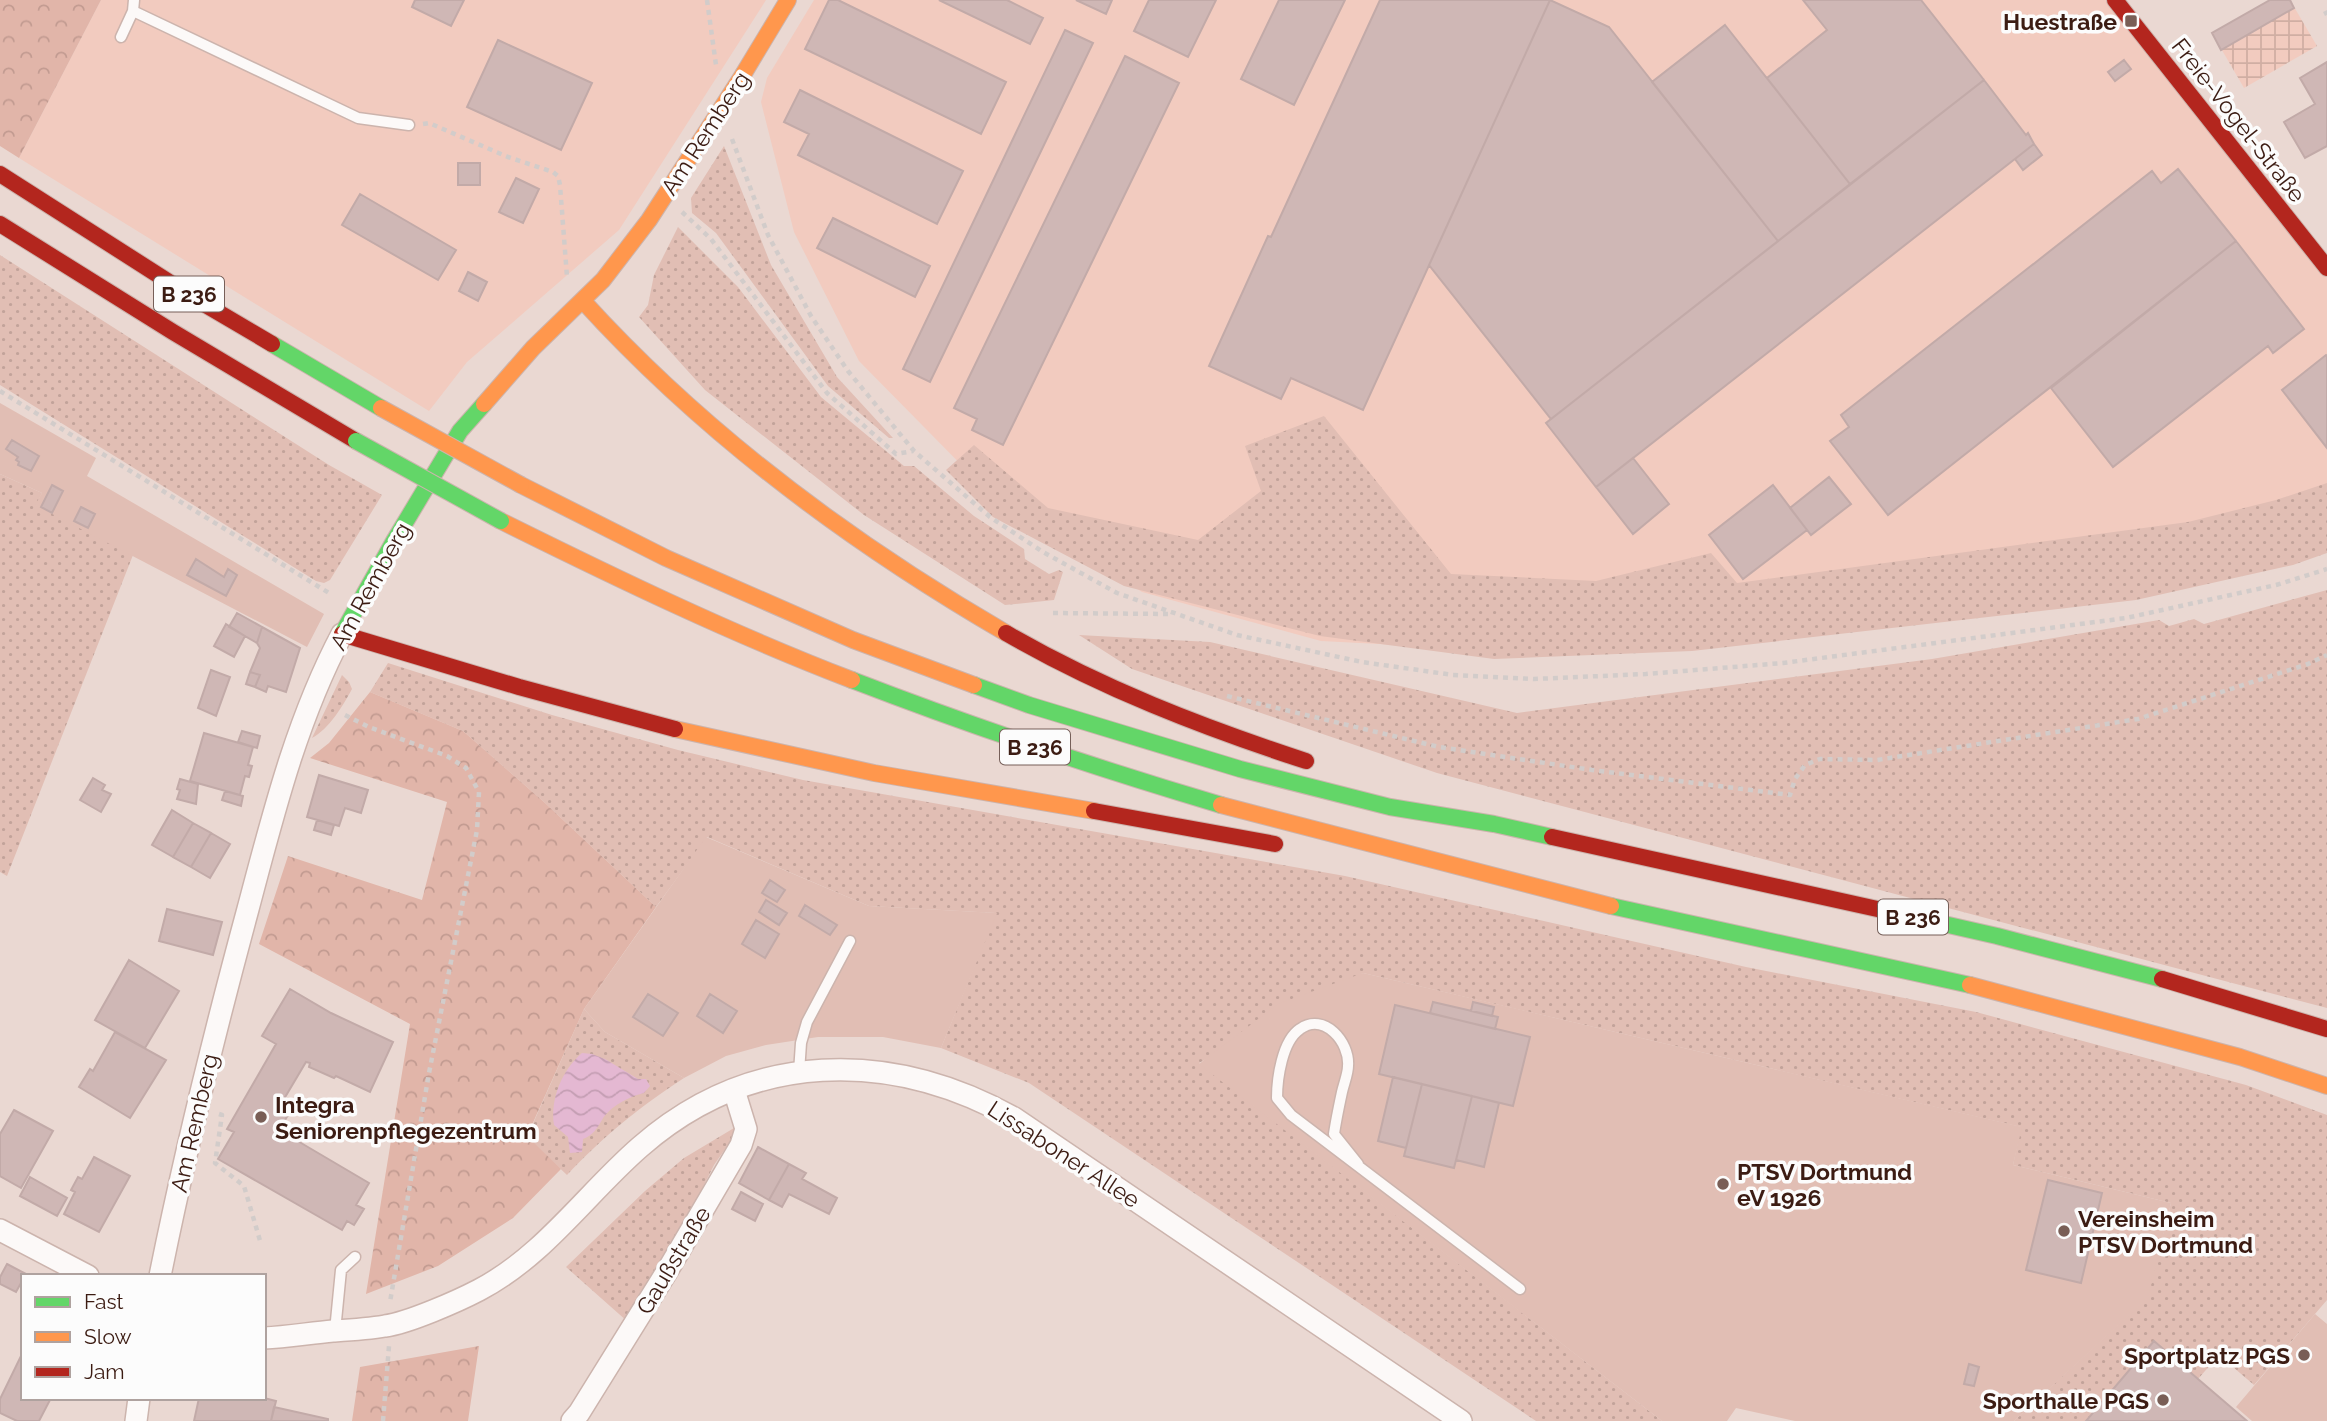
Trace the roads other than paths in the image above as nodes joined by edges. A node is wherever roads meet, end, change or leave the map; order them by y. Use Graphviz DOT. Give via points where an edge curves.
graph roads {
  1 [pos="788,0"];
  2 [pos="2115,0"];
  3 [pos="134,6"];
  4 [pos="121,37"];
  5 [pos="409,125"];
  6 [pos="0,174"];
  7 [pos="0,224"];
  8 [pos="2327,268"];
  9 [pos="583,301"];
  10 [pos="342,634"];
  11 [pos="1318,764"];
  12 [pos="1419,795"];
  13 [pos="1494,824"];
  14 [pos="1292,847"];
  15 [pos="1467,885"];
  16 [pos="1594,902"];
  17 [pos="850,941"];
  18 [pos="2327,1030"];
  19 [pos="799,1072"];
  20 [pos="2327,1086"];
  21 [pos="734,1090"];
  22 [pos="1358,1164"];
  23 [pos="0,1230"];
  24 [pos="355,1257"];
  25 [pos="84,1274"];
  26 [pos="160,1274"];
  27 [pos="1520,1289"];
  28 [pos="266,1324"];
  29 [pos="335,1331"];
  30 [pos="309,1334"];
  31 [pos="266,1338"];
  32 [pos="139,1400"];
  33 [pos="136,1421"];
  34 [pos="572,1421"];
  35 [pos="1461,1421"];
  1 -- 9 [label="main road, Am Remberg, bridge" via="649,220"];
  2 -- 8 [label="main road, Freie-Vogel-Straße"];
  3 -- 4 [label="lane"];
  3 -- 5 [label="lane" via="358,118"];
  6 -- 13 [label="main road, B 236, bridge" via="194,298 380,408 666,558 841,634 1029,705 1240,769 1391,807"];
  7 -- 16 [label="main road, B 236, bridge" via="356,442 501,521 706,621 969,725 1108,772"];
  9 -- 10 [label="main road, Am Remberg" via="533,348 460,431"];
  9 -- 11 [label="main road" via="715,430 851,536 919,582 1133,698 1206,728"];
  10 -- 14 [label="main road" via="560,698 816,762"];
  10 -- 26 [label="street, Am Remberg" via="302,721 281,788 205,1071"];
  12 -- 13 [label="main road"];
  13 -- 18 [label="main road, B 236" via="2098,961"];
  15 -- 16 [label="main road"];
  16 -- 20 [label="main road, B 236" via="1998,991 2240,1057"];
  17 -- 19 [label="lane" via="807,1022"];
  19 -- 21 [label="street, Lissaboner Allee"];
  19 -- 35 [label="street, Lissaboner Allee" via="871,1069 916,1077 983,1100"];
  21 -- 29 [label="street, Lissaboner Allee" via="687,1113 642,1146 553,1235 480,1290 387,1326"];
  21 -- 34 [label="street, Gaußstraße" via="746,1129 741,1145"];
  22 -- 22 [label="lane" via="1291,1115 1277,1098 1285,1049 1299,1029 1318,1024 1333,1030 1344,1044 1349,1064 1334,1134"];
  22 -- 27 [label="lane"];
  23 -- 25 [label="street"];
  24 -- 29 [label="lane" via="341,1270"];
  28 -- 30 [label="street, Lissaboner Allee"];
  29 -- 30 [label="street, Lissaboner Allee"];
  30 -- 31 [label="street, Lissaboner Allee"];
  32 -- 33 [label="street"];
}
